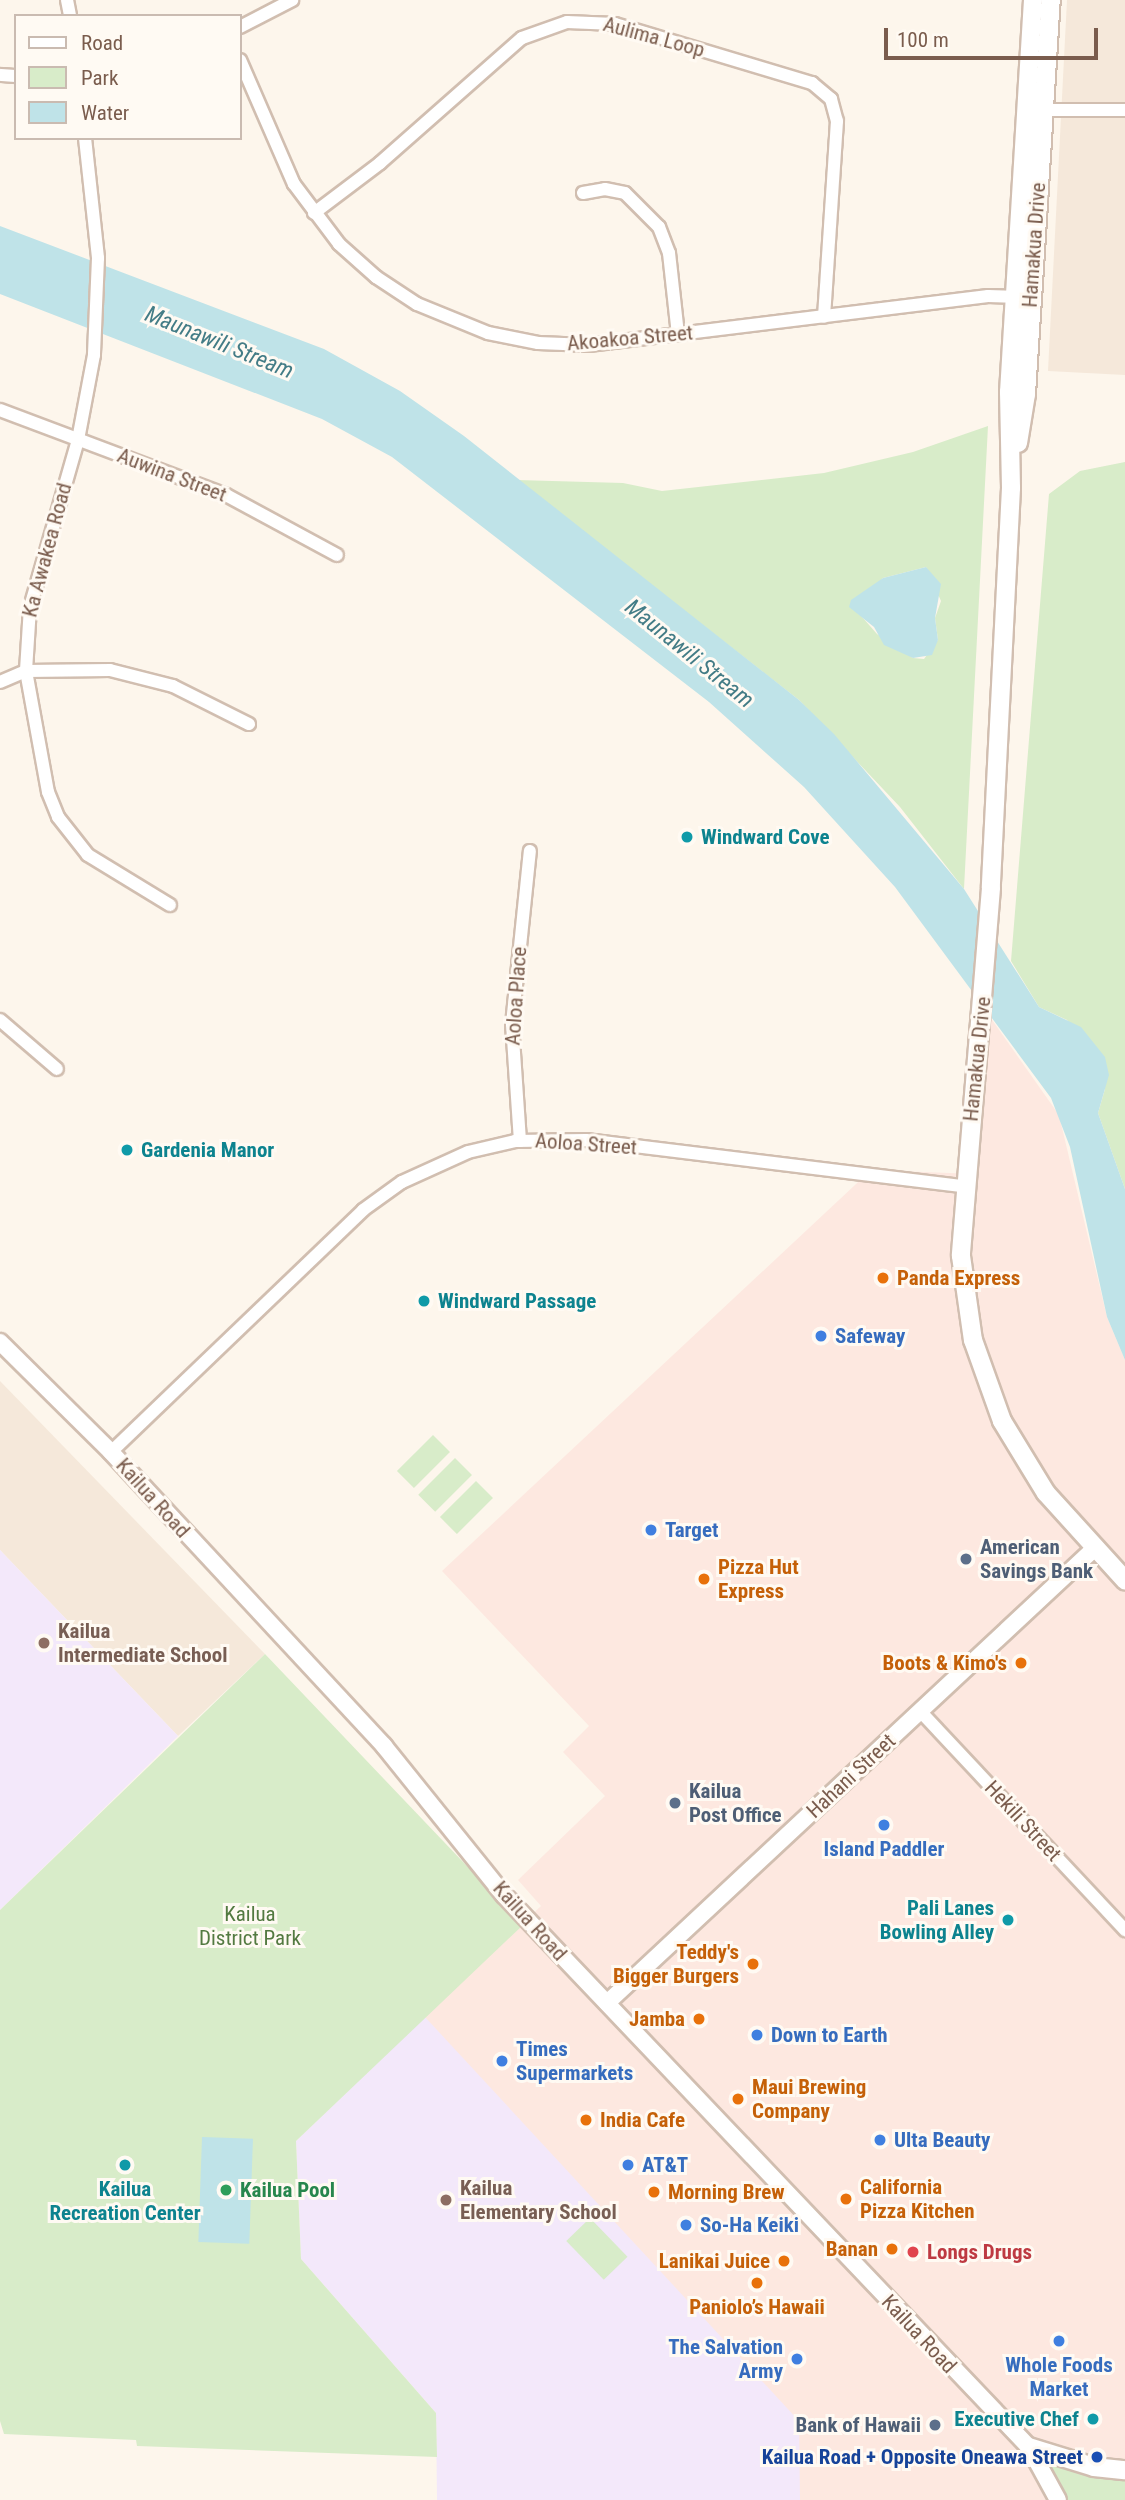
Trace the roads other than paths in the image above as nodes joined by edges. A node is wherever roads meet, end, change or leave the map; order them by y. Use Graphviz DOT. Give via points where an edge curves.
graph roads {
  1 [pos="292,0"];
  2 [pos="1033,0"];
  3 [pos="1051,0"];
  4 [pos="242,26"];
  5 [pos="242,65"];
  6 [pos="1034,110"];
  7 [pos="1125,110"];
  8 [pos="85,140"];
  9 [pos="583,193"];
  10 [pos="314,214"];
  11 [pos="1022,298"];
  12 [pos="824,317"];
  13 [pos="678,335"];
  14 [pos="0,410"];
  15 [pos="78,440"];
  16 [pos="337,555"];
  17 [pos="26,671"];
  18 [pos="0,682"];
  19 [pos="249,724"];
  20 [pos="530,851"];
  21 [pos="170,905"];
  22 [pos="0,1020"];
  23 [pos="57,1069"];
  24 [pos="520,1141"];
  25 [pos="963,1186"];
  26 [pos="0,1342"];
  27 [pos="111,1452"];
  28 [pos="1095,1548"];
  29 [pos="1125,1580"];
  30 [pos="921,1712"];
  31 [pos="1125,1930"];
  32 [pos="607,2003"];
  33 [pos="1028,2447"];
  34 [pos="1125,2470"];
  35 [pos="1058,2500"];
  1 -- 4 [label="street"];
  2 -- 6 [label="main road, Hamakua Drive"];
  3 -- 6 [label="main road, Hamakua Drive"];
  5 -- 10 [label="street, Akoakoa Street" via="282,162"];
  6 -- 7 [label="street"];
  6 -- 11 [label="main road, Hamakua Drive"];
  8 -- 15 [label="street, Ka Awakea Road" via="97,258 94,355"];
  9 -- 13 [label="street" via="625,193 659,227 669,253"];
  10 -- 12 [label="street, Aulima Loop" via="380,163 522,38 567,22 615,24 812,83 831,99 837,121"];
  10 -- 13 [label="street, Akoakoa Street" via="376,277 417,304 464,326 513,339 563,345"];
  11 -- 12 [label="street, Akoakoa Street" via="988,296"];
  11 -- 25 [label="main road, Hamakua Drive" via="1026,394 1011,488 991,888"];
  12 -- 13 [label="street, Akoakoa Street"];
  14 -- 15 [label="street, Auwina Street"];
  15 -- 16 [label="street, Auwina Street" via="226,495"];
  15 -- 17 [label="street, Ka Awakea Road" via="30,607"];
  17 -- 18 [label="street"];
  17 -- 19 [label="street" via="74,668 147,677"];
  17 -- 21 [label="street, Ka Awakea Road" via="48,792 58,817 88,855"];
  20 -- 24 [label="street, Aoloa Place" via="512,1024"];
  22 -- 23 [label="street"];
  24 -- 25 [label="street, Aoloa Street" via="586,1140"];
  24 -- 27 [label="street, Aoloa Street" via="445,1160 382,1195"];
  25 -- 28 [label="main road, Hamakua Drive" via="963,1284 987,1385 1030,1469"];
  26 -- 27 [label="street, Kailua Road"];
  27 -- 32 [label="street, Kailua Road" via="384,1746 504,1895"];
  28 -- 29 [label="main road, Hamakua Drive"];
  28 -- 30 [label="street, Hahani Street"];
  30 -- 31 [label="street, Hekili Street"];
  30 -- 32 [label="street, Hahani Street"];
  32 -- 33 [label="street, Kailua Road"];
  33 -- 34 [label="main road" via="1094,2468"];
  33 -- 35 [label="street, Kailua Road"];
}
